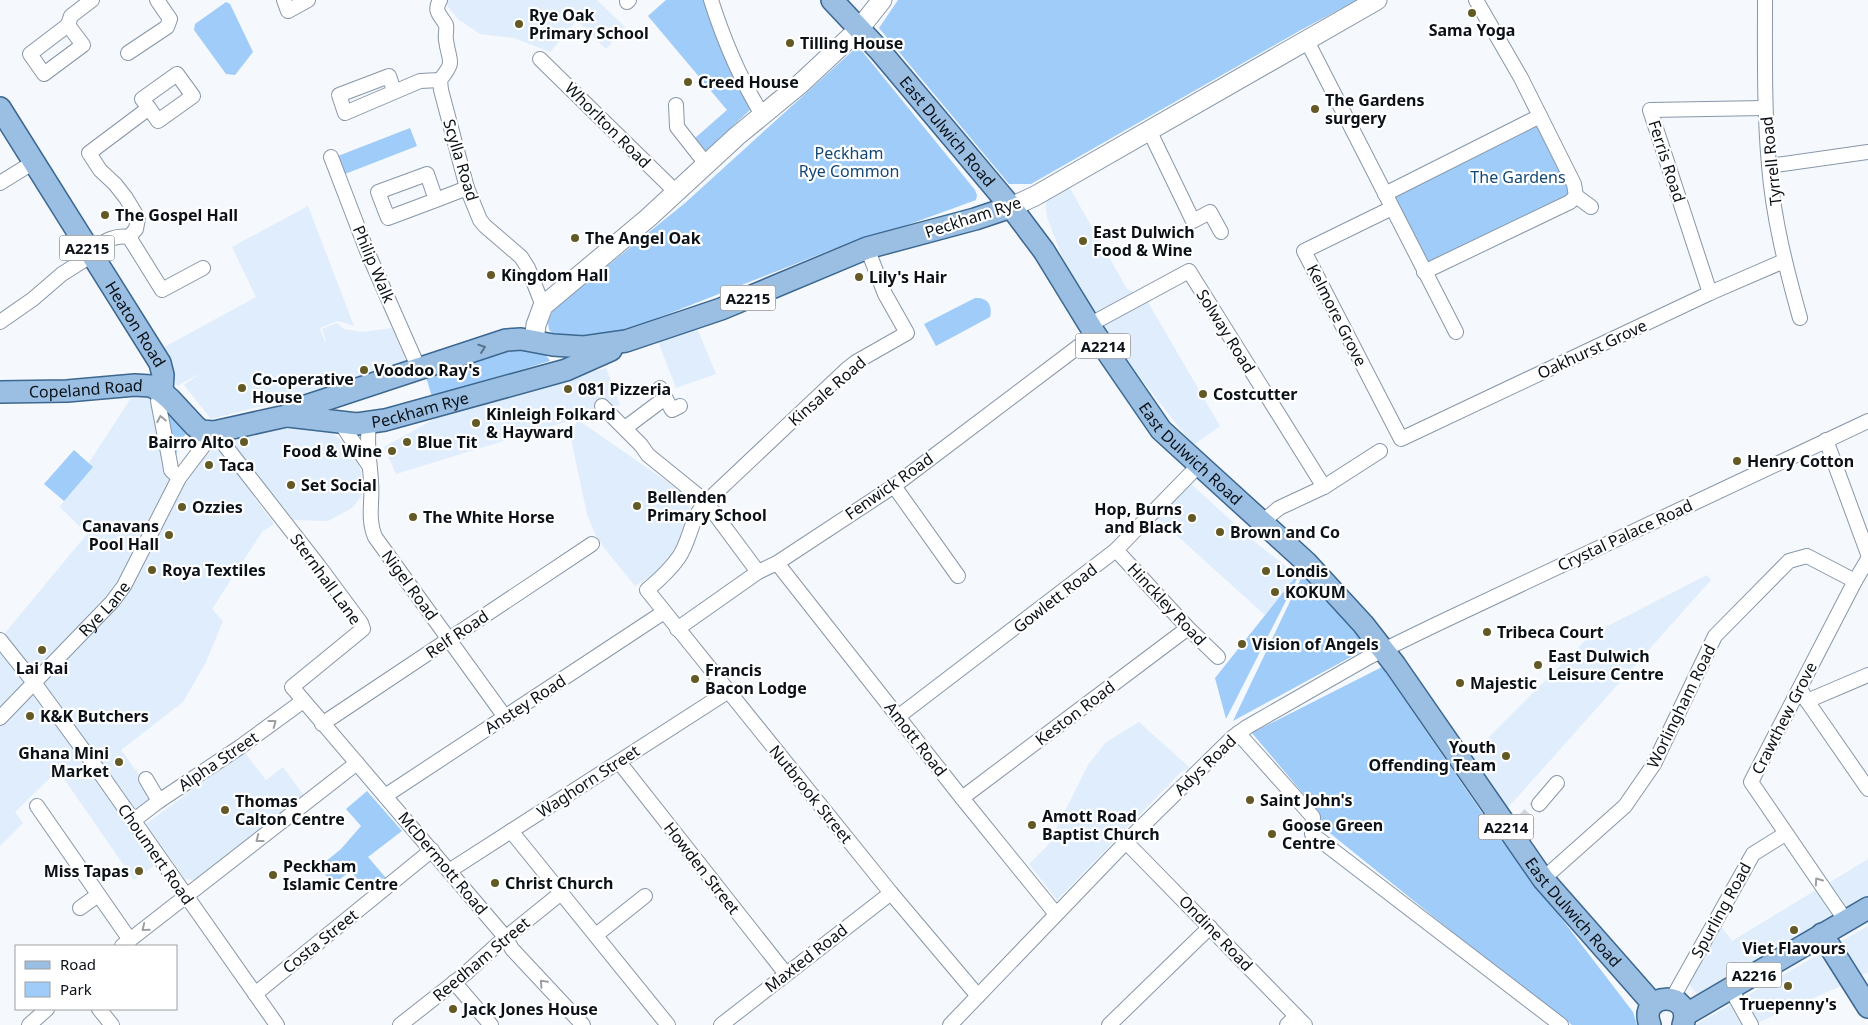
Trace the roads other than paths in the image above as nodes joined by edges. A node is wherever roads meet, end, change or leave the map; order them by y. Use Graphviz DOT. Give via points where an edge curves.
graph roads {
  1 [pos="92,0"];
  2 [pos="158,0"];
  3 [pos="284,0"];
  4 [pos="308,0"];
  5 [pos="711,0"];
  6 [pos="832,0"];
  7 [pos="882,0"];
  8 [pos="1377,0"];
  9 [pos="1476,0"];
  10 [pos="1765,0"];
  11 [pos="436,1"];
  12 [pos="68,25"];
  13 [pos="859,30"];
  14 [pos="1307,41"];
  15 [pos="128,53"];
  16 [pos="540,59"];
  17 [pos="440,80"];
  18 [pos="394,91"];
  19 [pos="676,105"];
  20 [pos="0,108"];
  21 [pos="149,108"];
  22 [pos="1765,108"];
  23 [pos="763,116"];
  24 [pos="1540,116"];
  25 [pos="1149,130"];
  26 [pos="1868,152"];
  27 [pos="331,157"];
  28 [pos="34,162"];
  29 [pos="706,164"];
  30 [pos="1769,166"];
  31 [pos="0,184"];
  32 [pos="467,188"];
  33 [pos="676,192"];
  34 [pos="1385,194"];
  35 [pos="1576,196"];
  36 [pos="436,200"];
  37 [pos="1011,207"];
  38 [pos="1591,207"];
  39 [pos="1392,208"];
  40 [pos="1221,232"];
  41 [pos="129,237"];
  42 [pos="867,248"];
  43 [pos="91,253"];
  44 [pos="1784,260"];
  45 [pos="203,268"];
  46 [pos="1424,272"];
  47 [pos="1710,293"];
  48 [pos="543,306"];
  49 [pos="1800,318"];
  50 [pos="0,322"];
  51 [pos="1092,329"];
  52 [pos="1456,332"];
  53 [pos="626,341"];
  54 [pos="543,343"];
  55 [pos="419,369"];
  56 [pos="560,372"];
  57 [pos="0,392"];
  58 [pos="162,392"];
  59 [pos="342,395"];
  60 [pos="602,406"];
  61 [pos="680,406"];
  62 [pos="286,416"];
  63 [pos="340,422"];
  64 [pos="1868,422"];
  65 [pos="369,424"];
  66 [pos="625,428"];
  67 [pos="218,438"];
  68 [pos="1401,439"];
  69 [pos="1826,440"];
  70 [pos="1380,451"];
  71 [pos="368,465"];
  72 [pos="1198,466"];
  73 [pos="179,478"];
  74 [pos="894,486"];
  75 [pos="1324,486"];
  76 [pos="706,502"];
  77 [pos="1262,522"];
  78 [pos="592,544"];
  79 [pos="1116,550"];
  80 [pos="1868,554"];
  81 [pos="1868,559"];
  82 [pos="777,562"];
  83 [pos="758,572"];
  84 [pos="958,576"];
  85 [pos="1855,581"];
  86 [pos="664,612"];
  87 [pos="1188,628"];
  88 [pos="677,629"];
  89 [pos="449,639"];
  90 [pos="0,640"];
  91 [pos="1384,650"];
  92 [pos="1218,657"];
  93 [pos="1868,675"];
  94 [pos="35,684"];
  95 [pos="1800,688"];
  96 [pos="727,692"];
  97 [pos="303,701"];
  98 [pos="1807,701"];
  99 [pos="900,716"];
  100 [pos="506,717"];
  101 [pos="0,718"];
  102 [pos="322,724"];
  103 [pos="1238,733"];
  104 [pos="619,762"];
  105 [pos="357,763"];
  106 [pos="146,779"];
  107 [pos="1557,783"];
  108 [pos="1866,784"];
  109 [pos="385,796"];
  110 [pos="962,798"];
  111 [pos="160,801"];
  112 [pos="1539,804"];
  113 [pos="37,806"];
  114 [pos="133,821"];
  115 [pos="511,831"];
  116 [pos="1785,834"];
  117 [pos="1126,842"];
  118 [pos="432,850"];
  119 [pos="449,871"];
  120 [pos="1543,879"];
  121 [pos="561,893"];
  122 [pos="891,893"];
  123 [pos="98,895"];
  124 [pos="186,896"];
  125 [pos="645,896"];
  126 [pos="80,908"];
  127 [pos="1868,908"];
  128 [pos="1056,914"];
  129 [pos="1846,921"];
  130 [pos="1210,927"];
  131 [pos="1822,934"];
  132 [pos="596,935"];
  133 [pos="506,938"];
  134 [pos="126,943"];
  135 [pos="786,974"];
  136 [pos="454,982"];
  137 [pos="1730,989"];
  138 [pos="255,994"];
  139 [pos="978,996"];
  140 [pos="1868,1006"];
  141 [pos="46,1010"];
  142 [pos="100,1010"];
  143 [pos="1673,1011"];
  144 [pos="270,1022"];
  145 [pos="1296,1022"];
  146 [pos="29,1025"];
  147 [pos="112,1025"];
  148 [pos="400,1025"];
  149 [pos="491,1025"];
  150 [pos="583,1025"];
  151 [pos="668,1025"];
  152 [pos="722,1025"];
  153 [pos="950,1025"];
  154 [pos="1109,1025"];
  155 [pos="1561,1025"];
  156 [pos="1650,1025"];
  157 [pos="1751,1025"];
  1 -- 12 [label="street" via="71,16"];
  2 -- 15 [label="street" via="170,19 168,27"];
  3 -- 4 [label="street" via="288,11"];
  5 -- 23 [label="street" via="722,36"];
  6 -- 13 [label="main road, A2214"];
  7 -- 13 [label="street"];
  8 -- 14 [label="street, Peckham Rye"];
  9 -- 24 [label="street"];
  10 -- 22 [label="street, Tyrrell Road"];
  11 -- 17 [label="street" via="437,12 446,26 451,63"];
  13 -- 23 [label="street"];
  13 -- 37 [label="main road, East Dulwich Road / A2214"];
  14 -- 25 [label="street, Peckham Rye"];
  14 -- 34 [label="street"];
  16 -- 33 [label="street, Whorlton Road"];
  17 -- 18 [label="street" via="420,81"];
  17 -- 32 [label="street, Scylla Road"];
  19 -- 29 [label="street" via="677,127"];
  20 -- 28 [label="main road, Heaton Road / A2215"];
  21 -- 41 [label="street" via="89,153 138,218 136,229"];
  22 -- 30 [label="street, Tyrrell Road"];
  22 -- 47 [label="street, Ferris Road" via="1650,110"];
  23 -- 29 [label="street"];
  24 -- 34 [label="street"];
  24 -- 35 [label="street" via="1574,184"];
  25 -- 37 [label="street, Peckham Rye"];
  25 -- 40 [label="street" via="1193,221 1210,212"];
  26 -- 30 [label="street"];
  27 -- 55 [label="street, Philip Walk" via="367,251"];
  28 -- 31 [label="street"];
  28 -- 43 [label="main road, Heaton Road / A2215"];
  29 -- 33 [label="street"];
  30 -- 44 [label="street, Tyrrell Road"];
  32 -- 36 [label="street"];
  32 -- 48 [label="street, Scylla Road" via="482,223 525,263"];
  33 -- 48 [label="street"];
  34 -- 39 [label="street"];
  35 -- 38 [label="street"];
  35 -- 46 [label="street" via="1570,202"];
  37 -- 42 [label="main road, Peckham Rye / A2215"];
  37 -- 51 [label="main road, East Dulwich Road / A2214" via="1044,251"];
  39 -- 46 [label="street"];
  39 -- 68 [label="street, Kelmore Grove" via="1304,251"];
  41 -- 43 [label="street" via="109,239"];
  41 -- 45 [label="street" via="162,290"];
  42 -- 53 [label="main road, Peckham Rye / A2215" via="721,309"];
  42 -- 76 [label="street, Kinsale Road" via="885,294 907,333 852,366"];
  43 -- 50 [label="street"];
  43 -- 58 [label="main road, Heaton Road / A2215" via="160,363"];
  44 -- 47 [label="street, Oakhurst Grove"];
  44 -- 49 [label="street, Tyrrell Road"];
  46 -- 52 [label="street"];
  47 -- 68 [label="street, Oakhurst Grove"];
  48 -- 54 [label="street" via="536,325"];
  51 -- 72 [label="main road, East Dulwich Road / A2214" via="1161,430"];
  51 -- 74 [label="street, Fenwick Road"];
  51 -- 75 [label="street, Solway Road" via="1189,271"];
  53 -- 54 [label="main road, Peckham Rye / A2215" via="584,347"];
  53 -- 56 [label="main road, Peckham Rye / A2215" via="602,356"];
  55 -- 54 [label="main road, Peckham Rye / A2215, one-way" via="506,340"];
  54 -- 56 [label="main road" via="560,355"];
  55 -- 59 [label="main road, A2215"];
  56 -- 65 [label="main road, Peckham Rye / A2215"];
  57 -- 58 [label="main road, Copeland Road" via="135,385 151,386"];
  58 -- 67 [label="main road, Copeland Road" via="195,426"];
  73 -- 58 [label="street, one-way" via="171,470 158,401"];
  59 -- 62 [label="main road, A2215" via="300,408"];
  59 -- 63 [label="main road" via="338,407"];
  60 -- 66 [label="street"];
  61 -- 66 [label="street" via="672,410 662,393"];
  62 -- 63 [label="main road, A2215"];
  62 -- 67 [label="main road, A2215"];
  63 -- 65 [label="main road, A2215"];
  63 -- 71 [label="street, Peckham Rye"];
  64 -- 69 [label="street, Crystal Palace Road"];
  65 -- 71 [label="street, Peckham Rye"];
  66 -- 76 [label="street" via="648,455"];
  67 -- 73 [label="street, Rye Lane"];
  67 -- 97 [label="street, Sternhall Lane" via="323,572 363,629 292,687"];
  69 -- 80 [label="street"];
  69 -- 91 [label="street, Crystal Palace Road"];
  70 -- 75 [label="street"];
  71 -- 89 [label="street, Nigel Road" via="372,484 370,518 375,537"];
  72 -- 77 [label="main road, East Dulwich Road / A2214"];
  72 -- 79 [label="street, Gowlett Road"];
  73 -- 94 [label="street, Rye Lane" via="124,586"];
  74 -- 82 [label="street, Fenwick Road"];
  74 -- 84 [label="street"];
  75 -- 77 [label="street" via="1279,508"];
  76 -- 83 [label="street"];
  76 -- 86 [label="street, Nutbrook Street" via="697,511 680,556 647,590"];
  77 -- 91 [label="main road, East Dulwich Road / A2214" via="1317,573"];
  78 -- 89 [label="street, Relf Road"];
  79 -- 87 [label="street, Hinckley Road"];
  79 -- 99 [label="street, Gowlett Road"];
  81 -- 85 [label="street, Crawthew Grove"];
  82 -- 83 [label="street, Fenwick Road"];
  82 -- 99 [label="street, Amott Road"];
  83 -- 88 [label="street, Fenwick Road"];
  85 -- 95 [label="street, Crawthew Grove"];
  85 -- 120 [label="street, Worlingham Road" via="1807,556 1789,561 1716,636 1654,764 1625,806"];
  86 -- 88 [label="street, Nutbrook Street"];
  86 -- 100 [label="street, Anstey Road"];
  87 -- 92 [label="street, Hinckley Road"];
  87 -- 110 [label="street, Keston Road"];
  88 -- 96 [label="street, Nutbrook Street"];
  89 -- 100 [label="street, Nigel Road"];
  89 -- 102 [label="street, Relf Road"];
  90 -- 94 [label="street, Choumert Road"];
  91 -- 103 [label="street, Adys Road"];
  91 -- 120 [label="main road, East Dulwich Road / A2214" via="1517,831"];
  93 -- 98 [label="street"];
  94 -- 101 [label="street, Rye Lane"];
  94 -- 114 [label="street, Choumert Road"];
  95 -- 98 [label="street"];
  95 -- 116 [label="street, Crawthew Grove" via="1751,782"];
  96 -- 104 [label="street, Waghorn Street"];
  96 -- 122 [label="street, Nutbrook Street"];
  97 -- 102 [label="street, McDermott Road"];
  111 -- 97 [label="street, Alpha Street, one-way"];
  98 -- 108 [label="street"];
  99 -- 110 [label="street, Amott Road"];
  100 -- 109 [label="street, Anstey Road"];
  102 -- 105 [label="street, McDermott Road"];
  103 -- 117 [label="street, Adys Road"];
  103 -- 155 [label="street" via="1313,817 1312,834"];
  104 -- 115 [label="street, Waghorn Street"];
  104 -- 135 [label="street, Howden Street"];
  105 -- 109 [label="street, McDermott Road"];
  105 -- 124 [label="street, one-way"];
  106 -- 111 [label="street"];
  107 -- 112 [label="street"];
  109 -- 118 [label="street, McDermott Road"];
  110 -- 128 [label="street, Amott Road"];
  111 -- 114 [label="street, Alpha Street"];
  113 -- 123 [label="street"];
  114 -- 124 [label="street, Choumert Road"];
  115 -- 119 [label="street, Waghorn Street"];
  115 -- 121 [label="street"];
  129 -- 116 [label="street, Crawthew Grove, one-way"];
  116 -- 143 [label="street, Spurling Road" via="1753,854"];
  117 -- 128 [label="street, Adys Road"];
  117 -- 130 [label="street, Ondine Road"];
  118 -- 119 [label="street, McDermott Road"];
  118 -- 138 [label="street, Costa Street"];
  119 -- 133 [label="street, McDermott Road"];
  120 -- 143 [label="main road, East Dulwich Road / A2214"];
  121 -- 132 [label="street"];
  121 -- 133 [label="street, Reedham Street"];
  122 -- 135 [label="street, Maxted Road"];
  122 -- 139 [label="street, Nutbrook Street"];
  123 -- 126 [label="street"];
  123 -- 134 [label="street"];
  124 -- 134 [label="street, one-way"];
  124 -- 138 [label="street, Choumert Road"];
  125 -- 132 [label="street"];
  127 -- 129 [label="main road, A2216"];
  128 -- 139 [label="street, Adys Road"];
  129 -- 131 [label="main road, A2216"];
  130 -- 145 [label="street, Ondine Road"];
  130 -- 154 [label="street"];
  131 -- 137 [label="main road, A2216"];
  131 -- 140 [label="main road"];
  132 -- 151 [label="street"];
  133 -- 136 [label="street, Reedham Street"];
  150 -- 133 [label="street, McDermott Road, one-way" via="512,949"];
  135 -- 152 [label="street, Maxted Road"];
  136 -- 148 [label="street, Reedham Street"];
  136 -- 149 [label="street"];
  137 -- 143 [label="main road, A2216"];
  137 -- 157 [label="street"];
  138 -- 144 [label="street, Choumert Road"];
  139 -- 153 [label="street, Adys Road"];
  141 -- 146 [label="street"];
  142 -- 147 [label="street"];
  143 -- 156 [label="main road" via="1648,1013"];
}
